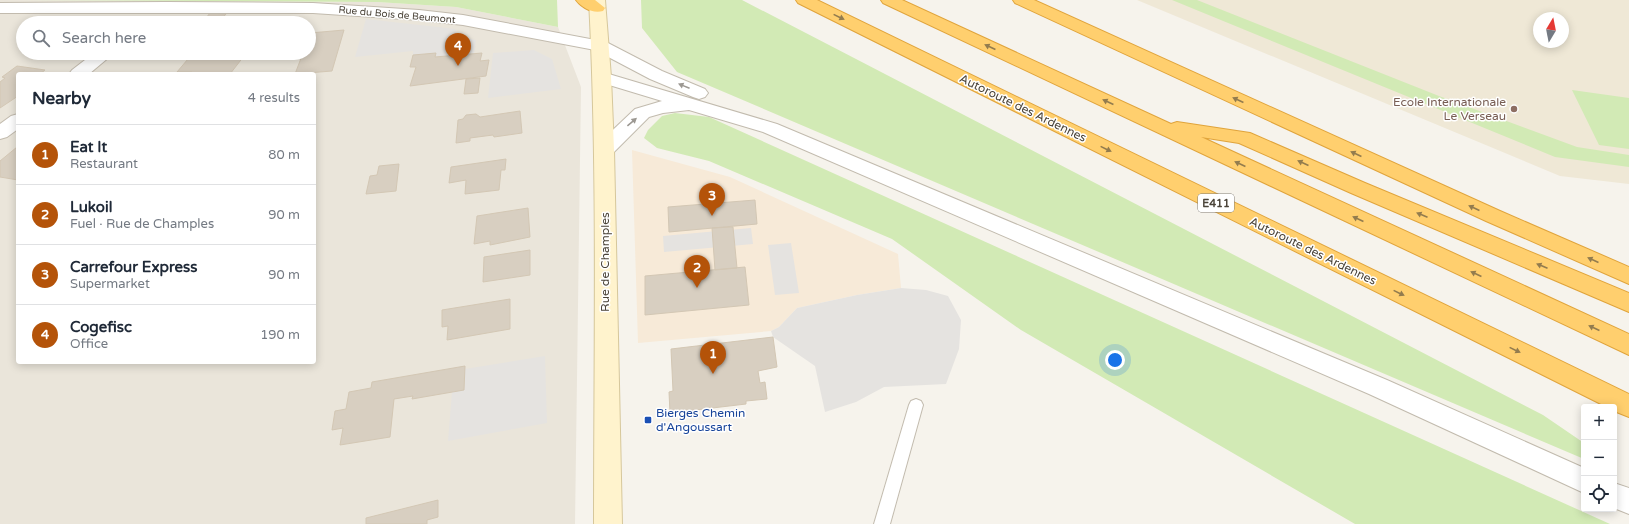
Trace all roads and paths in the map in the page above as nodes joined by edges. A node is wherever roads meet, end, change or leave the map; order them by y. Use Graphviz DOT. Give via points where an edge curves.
graph roads {
  1 [pos="804,0"];
  2 [pos="889,0"];
  3 [pos="1020,0"];
  4 [pos="593,3"];
  5 [pos="166,7"];
  6 [pos="0,8"];
  7 [pos="154,16"];
  8 [pos="600,46"];
  9 [pos="96,60"];
  10 [pos="81,72"];
  11 [pos="602,77"];
  12 [pos="695,104"];
  13 [pos="16,121"];
  14 [pos="1156,125"];
  15 [pos="770,128"];
  16 [pos="0,133"];
  17 [pos="604,150"];
  18 [pos="1629,276"];
  19 [pos="1629,303"];
  20 [pos="1629,345"];
  21 [pos="916,405"];
  22 [pos="1629,406"];
  23 [pos="1581,480"];
  24 [pos="1617,496"];
  25 [pos="1629,501"];
  26 [pos="608,524"];
  27 [pos="882,524"];
  1 -- 22 [label="highway, Autoroute des Ardennes / E411, one-way"];
  14 -- 2 [label="highway, one-way"];
  18 -- 3 [label="highway, one-way"];
  4 -- 8 [label="main road, Rue de Champles"];
  5 -- 6 [label="street, Rue du Bois de Beumont"];
  5 -- 7 [label="street"];
  5 -- 8 [label="street, Rue du Bois de Beumont" via="313,8 419,15 500,26"];
  8 -- 11 [label="main road, Rue de Champles"];
  15 -- 8 [label="street, Rue du Bois de Beumont, one-way" via="732,106 656,75"];
  9 -- 10 [label="street"];
  11 -- 12 [label="street"];
  11 -- 17 [label="main road, Rue de Champles"];
  12 -- 15 [label="street"];
  17 -- 12 [label="street, one-way" via="642,113 662,107"];
  13 -- 16 [label="street"];
  19 -- 14 [label="highway, one-way" via="1243,137"];
  20 -- 14 [label="highway, one-way"];
  15 -- 23 [label="street" via="1378,387"];
  17 -- 26 [label="main road, Rue de Champles"];
  21 -- 27 [label="lane"];
  24 -- 25 [label="street"];
}
